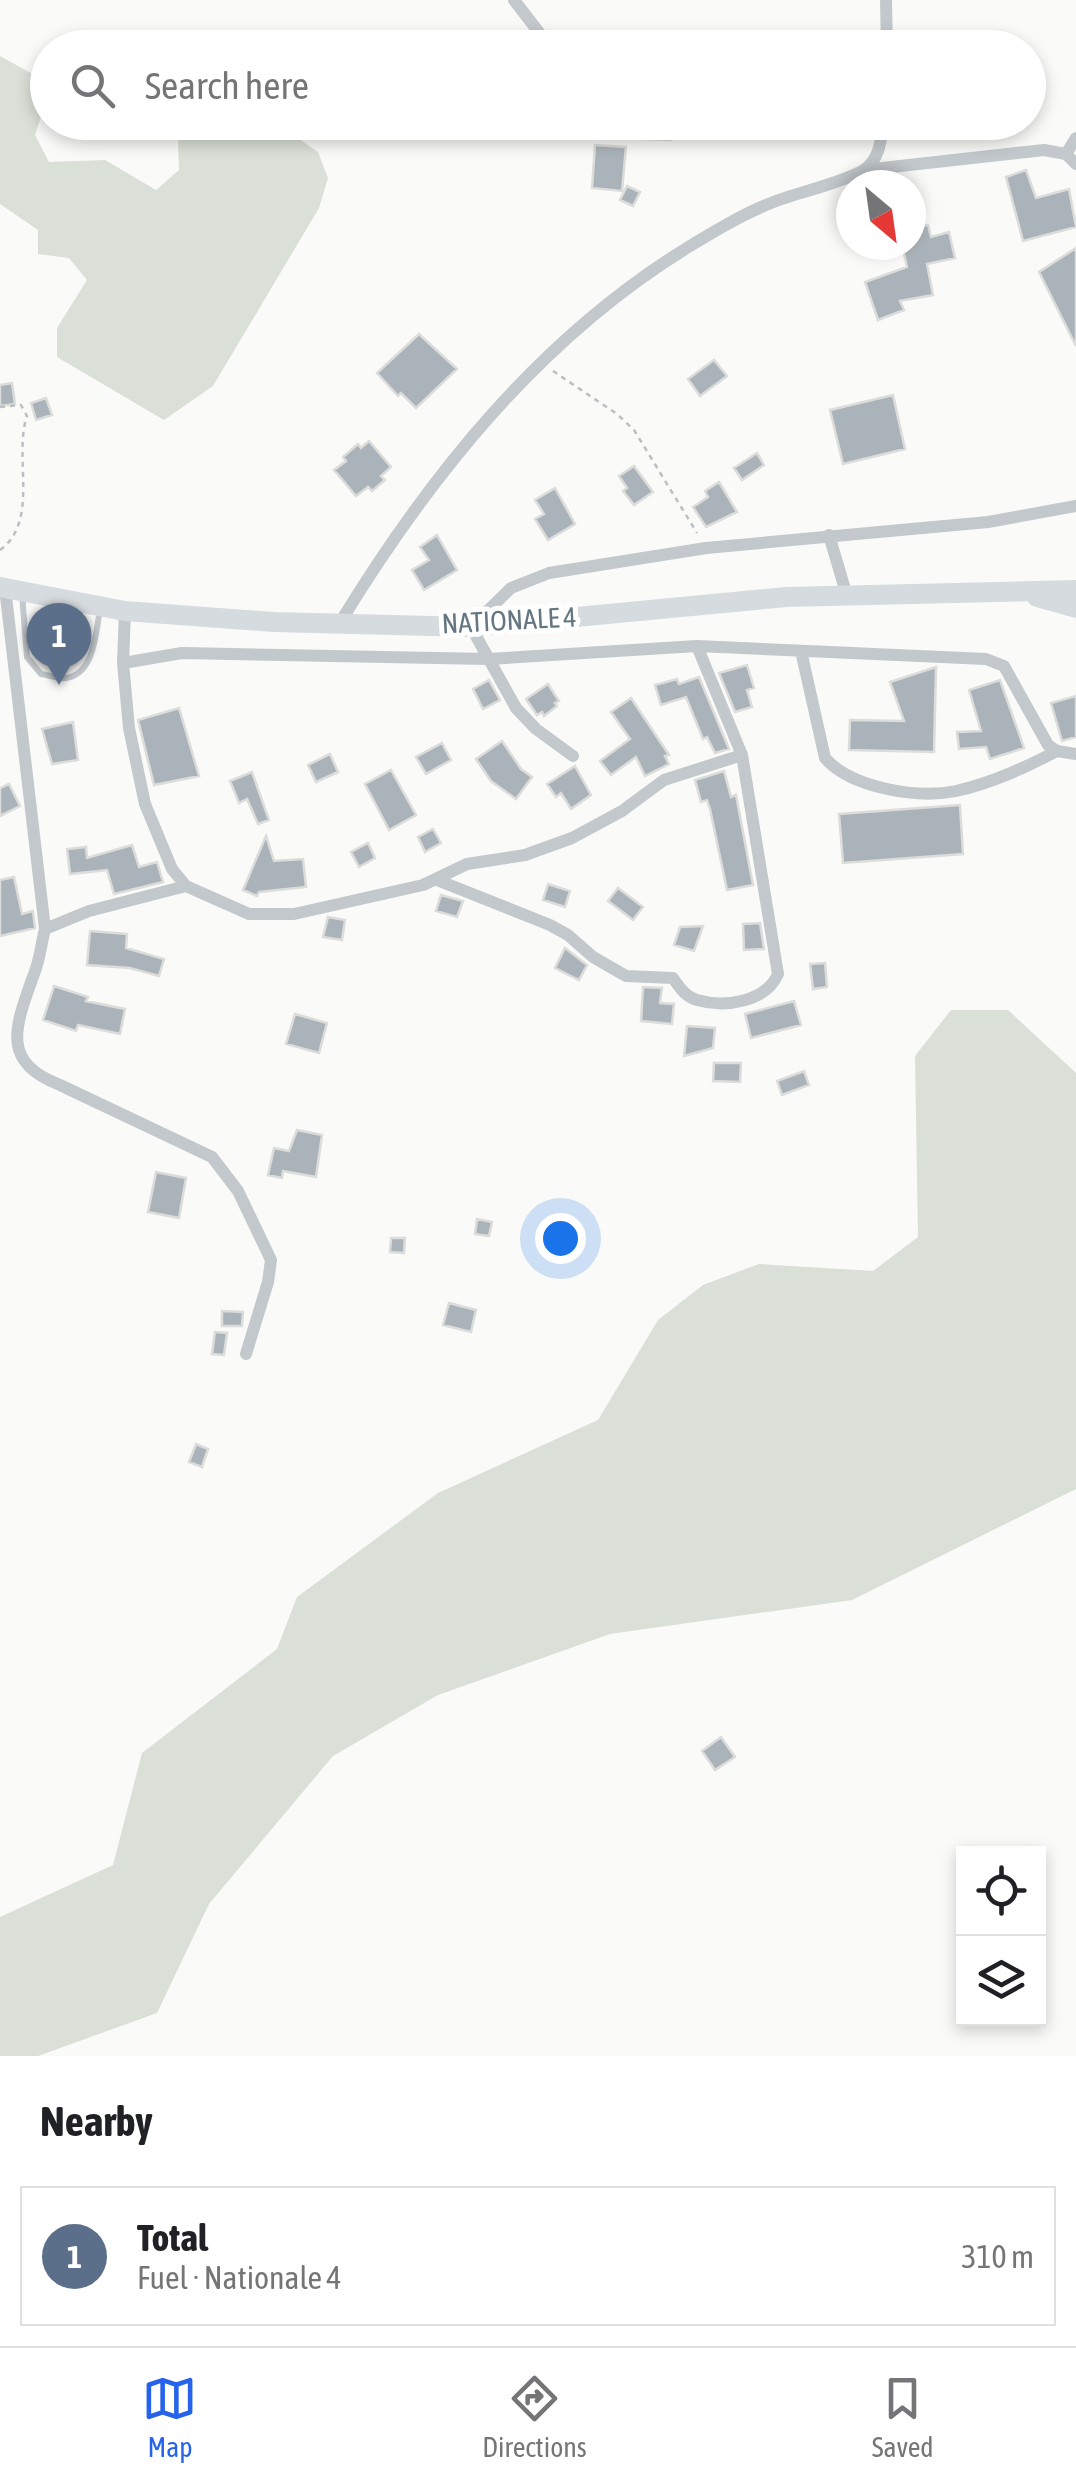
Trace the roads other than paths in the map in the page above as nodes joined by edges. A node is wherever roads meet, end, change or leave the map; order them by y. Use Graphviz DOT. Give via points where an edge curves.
graph roads {
  1 [pos="514,0"];
  2 [pos="886,0"];
  3 [pos="537,30"];
  4 [pos="887,30"];
  5 [pos="1076,138"];
  6 [pos="880,140"];
  7 [pos="1071,159"];
  8 [pos="864,170"];
  9 [pos="836,180"];
  10 [pos="1076,506"];
  11 [pos="829,535"];
  12 [pos="9,590"];
  13 [pos="1076,590"];
  14 [pos="1020,592"];
  15 [pos="847,596"];
  16 [pos="100,608"];
  17 [pos="1076,608"];
  18 [pos="125,611"];
  19 [pos="341,621"];
  20 [pos="471,627"];
  21 [pos="697,646"];
  22 [pos="801,651"];
  23 [pos="489,658"];
  24 [pos="123,664"];
  25 [pos="1057,751"];
  26 [pos="1076,754"];
  27 [pos="742,755"];
  28 [pos="573,756"];
  29 [pos="437,880"];
  30 [pos="186,886"];
  31 [pos="44,928"];
  32 [pos="0,1052"];
  33 [pos="16,1052"];
  34 [pos="246,1354"];
  1 -- 3 [label="street"];
  2 -- 4 [label="street"];
  5 -- 7 [label="street"];
  6 -- 8 [label="street" via="878,155"];
  7 -- 8 [label="street" via="1044,150"];
  9 -- 19 [label="street" via="765,205 596,310 489,418 389,542"];
  10 -- 11 [label="street" via="988,522"];
  11 -- 15 [label="street"];
  11 -- 20 [label="street" via="530,578"];
  12 -- 16 [label="highway, NATIONALE 4"];
  12 -- 16 [label="lane" via="28,657 41,674 66,678 90,660"];
  12 -- 31 [label="street"];
  13 -- 14 [label="highway, NATIONALE 4"];
  14 -- 15 [label="highway, NATIONALE 4"];
  14 -- 17 [label="highway, NATIONALE 4"];
  15 -- 20 [label="highway, NATIONALE 4" via="786,596"];
  16 -- 18 [label="highway, NATIONALE 4"];
  18 -- 19 [label="highway, NATIONALE 4"];
  18 -- 24 [label="street"];
  19 -- 20 [label="highway, NATIONALE 4"];
  20 -- 23 [label="street"];
  21 -- 22 [label="street"];
  21 -- 23 [label="street"];
  21 -- 27 [label="street"];
  22 -- 25 [label="street" via="1004,666"];
  22 -- 25 [label="street" via="825,758 835,770 880,790 952,792 1008,776"];
  23 -- 24 [label="street" via="182,653"];
  23 -- 28 [label="street" via="516,708"];
  24 -- 30 [label="street" via="145,804"];
  25 -- 26 [label="street"];
  27 -- 29 [label="street" via="664,780 572,838 525,855 467,864"];
  27 -- 29 [label="street" via="778,974 764,994 726,1004 695,1000 673,978 626,976 559,930"];
  29 -- 30 [label="street" via="294,914 249,914"];
  30 -- 31 [label="street"];
  31 -- 33 [label="street" via="36,972 16,1016"];
  32 -- 33 [label="street"];
  33 -- 34 [label="street" via="18,1063 37,1078 212,1157 229,1178 271,1260"];
}
